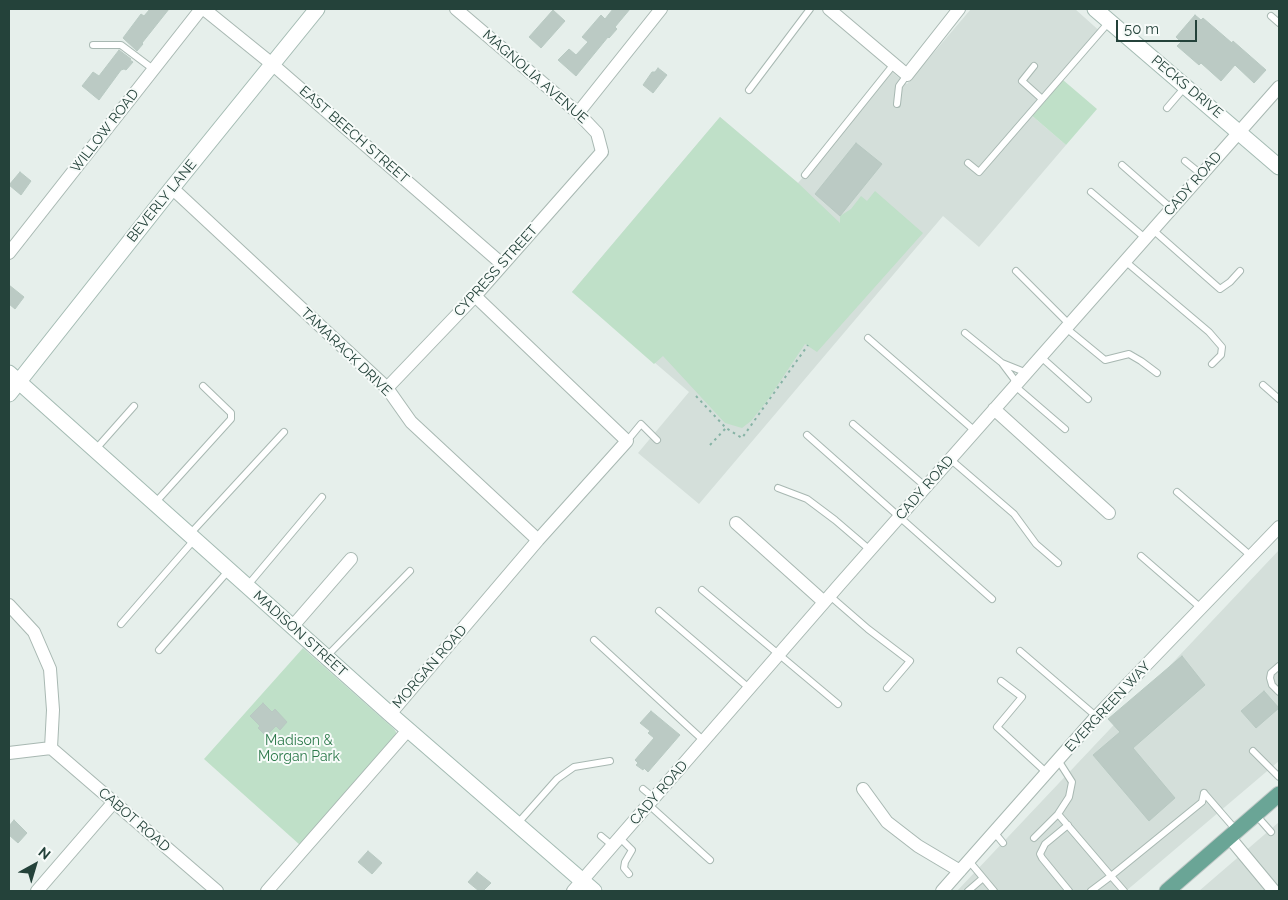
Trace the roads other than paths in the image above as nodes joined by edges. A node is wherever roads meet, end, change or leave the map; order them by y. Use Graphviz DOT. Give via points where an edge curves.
graph roads {
  1 [pos="202,9"];
  2 [pos="317,9"];
  3 [pos="456,9"];
  4 [pos="661,9"];
  5 [pos="810,9"];
  6 [pos="829,9"];
  7 [pos="959,9"];
  8 [pos="1095,9"];
  9 [pos="1271,16"];
  10 [pos="1109,21"];
  11 [pos="1279,23"];
  12 [pos="93,45"];
  13 [pos="272,64"];
  14 [pos="894,64"];
  15 [pos="1034,66"];
  16 [pos="153,69"];
  17 [pos="907,75"];
  18 [pos="1185,86"];
  19 [pos="1279,87"];
  20 [pos="749,90"];
  21 [pos="1042,99"];
  22 [pos="897,104"];
  23 [pos="1167,108"];
  24 [pos="578,113"];
  25 [pos="1239,132"];
  26 [pos="602,152"];
  27 [pos="1185,161"];
  28 [pos="968,163"];
  29 [pos="1122,165"];
  30 [pos="1279,167"];
  31 [pos="1201,174"];
  32 [pos="805,176"];
  33 [pos="172,188"];
  34 [pos="1091,192"];
  35 [pos="1171,208"];
  36 [pos="1149,234"];
  37 [pos="9,252"];
  38 [pos="1125,261"];
  39 [pos="502,264"];
  40 [pos="1016,271"];
  41 [pos="1240,271"];
  42 [pos="475,296"];
  43 [pos="1068,326"];
  44 [pos="965,333"];
  45 [pos="868,338"];
  46 [pos="1040,357"];
  47 [pos="1002,363"];
  48 [pos="1212,364"];
  49 [pos="1027,373"];
  50 [pos="1157,373"];
  51 [pos="14,377"];
  52 [pos="1263,385"];
  53 [pos="203,386"];
  54 [pos="1015,386"];
  55 [pos="387,388"];
  56 [pos="9,394"];
  57 [pos="1088,399"];
  58 [pos="1279,399"];
  59 [pos="134,406"];
  60 [pos="994,409"];
  61 [pos="853,424"];
  62 [pos="1065,429"];
  63 [pos="975,431"];
  64 [pos="284,432"];
  65 [pos="807,435"];
  66 [pos="657,440"];
  67 [pos="627,441"];
  68 [pos="95,450"];
  69 [pos="950,459"];
  70 [pos="926,487"];
  71 [pos="778,488"];
  72 [pos="1177,492"];
  73 [pos="322,498"];
  74 [pos="154,503"];
  75 [pos="1109,513"];
  76 [pos="900,516"];
  77 [pos="736,523"];
  78 [pos="1279,527"];
  79 [pos="192,537"];
  80 [pos="538,540"];
  81 [pos="870,550"];
  82 [pos="1141,556"];
  83 [pos="1251,556"];
  84 [pos="351,559"];
  85 [pos="1058,563"];
  86 [pos="229,570"];
  87 [pos="410,571"];
  88 [pos="247,586"];
  89 [pos="702,590"];
  90 [pos="827,599"];
  91 [pos="992,599"];
  92 [pos="9,605"];
  93 [pos="1201,608"];
  94 [pos="659,611"];
  95 [pos="120,624"];
  96 [pos="292,626"];
  97 [pos="594,640"];
  98 [pos="159,650"];
  99 [pos="1020,652"];
  100 [pos="779,654"];
  101 [pos="326,657"];
  102 [pos="1279,666"];
  103 [pos="1001,681"];
  104 [pos="750,688"];
  105 [pos="887,688"];
  106 [pos="1279,692"];
  107 [pos="838,704"];
  108 [pos="390,714"];
  109 [pos="1097,717"];
  110 [pos="704,741"];
  111 [pos="50,748"];
  112 [pos="1253,751"];
  113 [pos="9,753"];
  114 [pos="610,760"];
  115 [pos="1058,760"];
  116 [pos="1047,773"];
  117 [pos="1279,777"];
  118 [pos="643,789"];
  119 [pos="863,789"];
  120 [pos="1279,794"];
  121 [pos="651,802"];
  122 [pos="113,803"];
  123 [pos="1058,814"];
  124 [pos="1256,815"];
  125 [pos="517,824"];
  126 [pos="1068,825"];
  127 [pos="994,832"];
  128 [pos="1271,832"];
  129 [pos="1233,834"];
  130 [pos="601,836"];
  131 [pos="1034,838"];
  132 [pos="617,842"];
  133 [pos="1003,843"];
  134 [pos="710,860"];
  135 [pos="965,866"];
  136 [pos="629,874"];
  137 [pos="1111,876"];
  138 [pos="983,878"];
  139 [pos="583,888"];
  140 [pos="949,889"];
  141 [pos="1174,889"];
  142 [pos="37,891"];
  143 [pos="217,891"];
  144 [pos="267,891"];
  145 [pos="968,891"];
  146 [pos="994,891"];
  147 [pos="1069,891"];
  148 [pos="1092,891"];
  149 [pos="1124,891"];
  150 [pos="1274,891"];
  1 -- 13 [label="street, EAST BEECH STREET"];
  1 -- 16 [label="street, WILLOW ROAD"];
  2 -- 13 [label="street, BEVERLY LANE"];
  3 -- 24 [label="street, MAGNOLIA AVENUE"];
  4 -- 24 [label="street"];
  5 -- 20 [label="lane"];
  6 -- 14 [label="street"];
  7 -- 17 [label="street"];
  8 -- 10 [label="street, PECKS DRIVE"];
  9 -- 11 [label="lane"];
  10 -- 18 [label="street, PECKS DRIVE"];
  10 -- 21 [label="lane"];
  12 -- 16 [label="lane" via="121,45"];
  13 -- 33 [label="street, BEVERLY LANE"];
  13 -- 39 [label="street, EAST BEECH STREET"];
  14 -- 17 [label="street"];
  14 -- 32 [label="lane"];
  15 -- 21 [label="lane" via="1022,81"];
  16 -- 37 [label="street, WILLOW ROAD"];
  17 -- 22 [label="lane" via="899,86"];
  18 -- 23 [label="lane"];
  18 -- 25 [label="street, PECKS DRIVE"];
  19 -- 25 [label="street, CADY ROAD"];
  21 -- 28 [label="lane" via="979,172"];
  24 -- 26 [label="street, MAGNOLIA AVENUE" via="597,133"];
  25 -- 30 [label="street, PECKS DRIVE"];
  25 -- 31 [label="street, CADY ROAD"];
  26 -- 39 [label="street, CYPRESS STREET"];
  27 -- 31 [label="lane"];
  29 -- 35 [label="lane"];
  31 -- 35 [label="street, CADY ROAD"];
  33 -- 51 [label="street, BEVERLY LANE"];
  33 -- 55 [label="street, TAMARACK DRIVE"];
  34 -- 36 [label="lane"];
  35 -- 36 [label="street, CADY ROAD"];
  36 -- 38 [label="street, CADY ROAD"];
  36 -- 41 [label="lane" via="1220,289"];
  38 -- 43 [label="street, CADY ROAD"];
  38 -- 48 [label="lane" via="1209,332 1222,347 1221,355"];
  39 -- 42 [label="street, CYPRESS STREET"];
  40 -- 43 [label="lane"];
  42 -- 55 [label="street, CYPRESS STREET"];
  42 -- 67 [label="street"];
  43 -- 46 [label="street, CADY ROAD"];
  43 -- 50 [label="lane" via="1105,360 1129,354"];
  44 -- 47 [label="lane"];
  45 -- 63 [label="lane"];
  46 -- 49 [label="street, CADY ROAD"];
  46 -- 57 [label="lane"];
  47 -- 49 [label="lane"];
  47 -- 54 [label="lane" via="1014,379"];
  49 -- 54 [label="street, CADY ROAD"];
  51 -- 56 [label="street, BEVERLY LANE"];
  51 -- 68 [label="street, MADISON STREET"];
  52 -- 58 [label="lane"];
  53 -- 74 [label="lane" via="231,413 231,419"];
  54 -- 60 [label="street, CADY ROAD"];
  54 -- 62 [label="lane"];
  55 -- 80 [label="street, TAMARACK DRIVE" via="411,422"];
  59 -- 68 [label="lane"];
  60 -- 63 [label="street, CADY ROAD"];
  60 -- 75 [label="street"];
  61 -- 70 [label="lane"];
  63 -- 69 [label="street, CADY ROAD"];
  64 -- 79 [label="lane"];
  65 -- 76 [label="lane"];
  66 -- 67 [label="lane" via="641,424"];
  67 -- 80 [label="street, MORGAN ROAD"];
  68 -- 74 [label="street, MADISON STREET"];
  69 -- 70 [label="street, CADY ROAD"];
  69 -- 85 [label="lane" via="1014,514 1036,544"];
  70 -- 76 [label="street, CADY ROAD"];
  71 -- 81 [label="lane" via="807,499"];
  72 -- 83 [label="lane"];
  73 -- 88 [label="lane"];
  74 -- 79 [label="street, MADISON STREET"];
  76 -- 81 [label="street, CADY ROAD"];
  76 -- 91 [label="lane"];
  77 -- 90 [label="street"];
  78 -- 83 [label="street, EVERGREEN WAY"];
  79 -- 86 [label="street, MADISON STREET"];
  79 -- 95 [label="lane"];
  80 -- 108 [label="street, MORGAN ROAD"];
  81 -- 90 [label="street, CADY ROAD"];
  82 -- 93 [label="lane"];
  83 -- 93 [label="street, EVERGREEN WAY"];
  84 -- 96 [label="street"];
  86 -- 88 [label="street, MADISON STREET"];
  86 -- 98 [label="lane"];
  87 -- 101 [label="lane"];
  88 -- 96 [label="street, MADISON STREET"];
  89 -- 100 [label="lane"];
  90 -- 100 [label="street, CADY ROAD"];
  90 -- 105 [label="lane" via="910,661"];
  92 -- 111 [label="street" via="34,632 50,670 53,710"];
  93 -- 109 [label="street, EVERGREEN WAY"];
  94 -- 104 [label="lane"];
  96 -- 101 [label="street, MADISON STREET"];
  97 -- 110 [label="lane"];
  99 -- 109 [label="lane"];
  100 -- 104 [label="street, CADY ROAD"];
  100 -- 107 [label="lane"];
  101 -- 108 [label="street, MADISON STREET"];
  102 -- 106 [label="lane" via="1270,678"];
  103 -- 116 [label="lane" via="1022,697 997,727"];
  104 -- 110 [label="street, CADY ROAD"];
  108 -- 125 [label="street, MADISON STREET"];
  108 -- 144 [label="street, MORGAN ROAD" via="408,730"];
  109 -- 115 [label="street, EVERGREEN WAY"];
  110 -- 121 [label="street, CADY ROAD"];
  111 -- 113 [label="street"];
  111 -- 122 [label="street, CABOT ROAD"];
  112 -- 117 [label="lane"];
  114 -- 125 [label="lane" via="574,767 557,779 549,793"];
  115 -- 116 [label="street, EVERGREEN WAY"];
  115 -- 123 [label="lane" via="1072,782 1069,797"];
  116 -- 127 [label="street, EVERGREEN WAY"];
  118 -- 121 [label="lane"];
  119 -- 135 [label="street" via="887,822 918,846"];
  120 -- 124 [label="main road"];
  121 -- 132 [label="street, CADY ROAD"];
  121 -- 134 [label="lane"];
  122 -- 142 [label="street"];
  122 -- 143 [label="street, CABOT ROAD"];
  123 -- 126 [label="lane"];
  123 -- 131 [label="lane"];
  124 -- 128 [label="lane"];
  124 -- 129 [label="main road"];
  125 -- 139 [label="street, MADISON STREET"];
  126 -- 137 [label="lane"];
  126 -- 147 [label="lane" via="1045,844 1040,854"];
  127 -- 133 [label="lane"];
  127 -- 135 [label="street, EVERGREEN WAY"];
  129 -- 137 [label="lane" via="1204,794 1202,802"];
  129 -- 141 [label="main road"];
  129 -- 150 [label="street"];
  130 -- 132 [label="lane"];
  132 -- 136 [label="lane" via="632,850 624,868"];
  132 -- 139 [label="street, CADY ROAD"];
  135 -- 138 [label="lane"];
  135 -- 140 [label="street, EVERGREEN WAY"];
  137 -- 148 [label="lane"];
  137 -- 149 [label="lane"];
  138 -- 145 [label="lane"];
  138 -- 146 [label="lane"];
}
